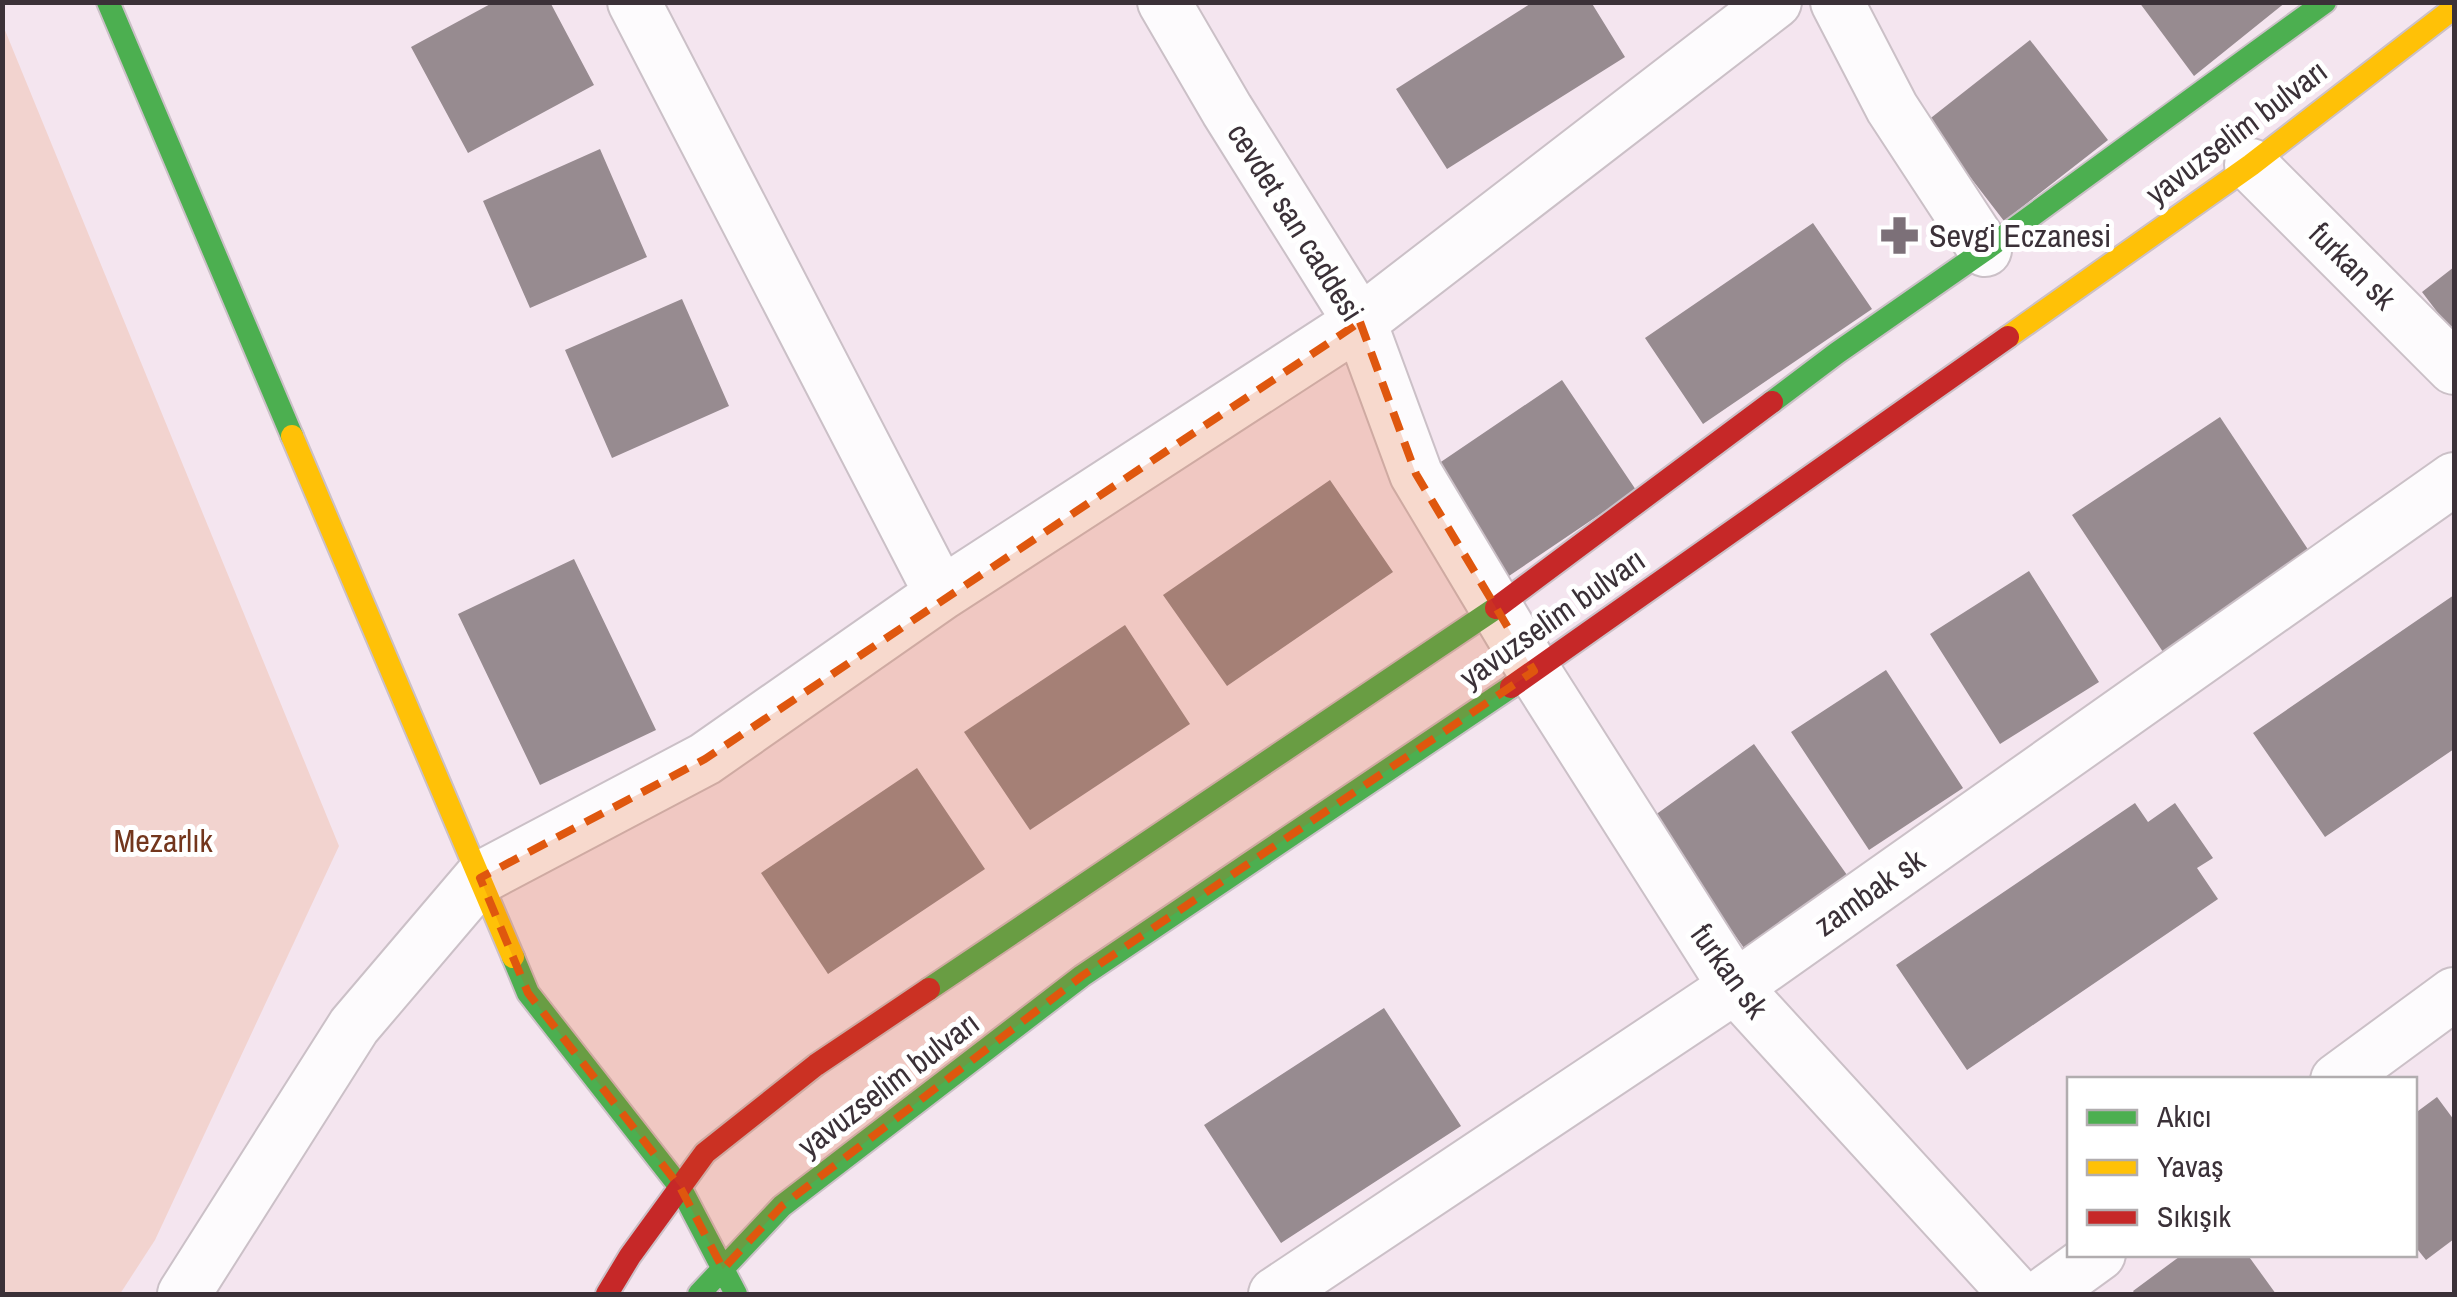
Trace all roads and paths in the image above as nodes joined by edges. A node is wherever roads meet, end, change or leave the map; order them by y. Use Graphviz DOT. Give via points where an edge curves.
graph roads {
  1 [pos="108,2"];
  2 [pos="634,2"];
  3 [pos="1164,2"];
  4 [pos="1775,2"];
  5 [pos="1837,2"];
  6 [pos="2325,2"];
  7 [pos="2454,8"];
  8 [pos="2250,166"];
  9 [pos="1986,250"];
  10 [pos="1360,322"];
  11 [pos="2454,368"];
  12 [pos="2454,479"];
  13 [pos="942,594"];
  14 [pos="1497,608"];
  15 [pos="1534,671"];
  16 [pos="480,878"];
  17 [pos="1735,987"];
  18 [pos="2453,998"];
  19 [pos="2341,1077"];
  20 [pos="680,1187"];
  21 [pos="2094,1257"];
  22 [pos="723,1269"];
  23 [pos="1292,1290"];
  24 [pos="184,1294"];
  25 [pos="607,1294"];
  26 [pos="699,1294"];
  27 [pos="736,1294"];
  28 [pos="2016,1294"];
  29 [pos="2044,1294"];
  1 -- 16 [label="main road"];
  2 -- 13 [label="street"];
  3 -- 10 [label="street, cevdet san caddesi"];
  4 -- 10 [label="street"];
  5 -- 9 [label="street" via="1892,108"];
  6 -- 9 [label="main road"];
  7 -- 8 [label="main road, yavuzselim bulvarı"];
  8 -- 11 [label="street, furkan sk"];
  8 -- 15 [label="main road, yavuzselim bulvarı"];
  9 -- 14 [label="main road"];
  10 -- 13 [label="street"];
  10 -- 14 [label="street, cevdet san caddesi" via="1416,474"];
  12 -- 17 [label="street, zambak sk"];
  13 -- 16 [label="street" via="705,759"];
  14 -- 15 [label="street, furkan sk"];
  14 -- 20 [label="main road" via="816,1065 705,1153"];
  15 -- 17 [label="street, furkan sk"];
  15 -- 22 [label="main road, yavuzselim bulvarı" via="1082,976 782,1206"];
  16 -- 20 [label="main road" via="528,993"];
  16 -- 24 [label="street" via="354,1026"];
  17 -- 23 [label="street, zambak sk"];
  17 -- 28 [label="street, furkan sk"];
  18 -- 19 [label="street"];
  20 -- 22 [label="main road"];
  20 -- 25 [label="main road"];
  21 -- 29 [label="street"];
  22 -- 26 [label="main road, yavuzselim bulvarı"];
  22 -- 27 [label="main road"];
}
